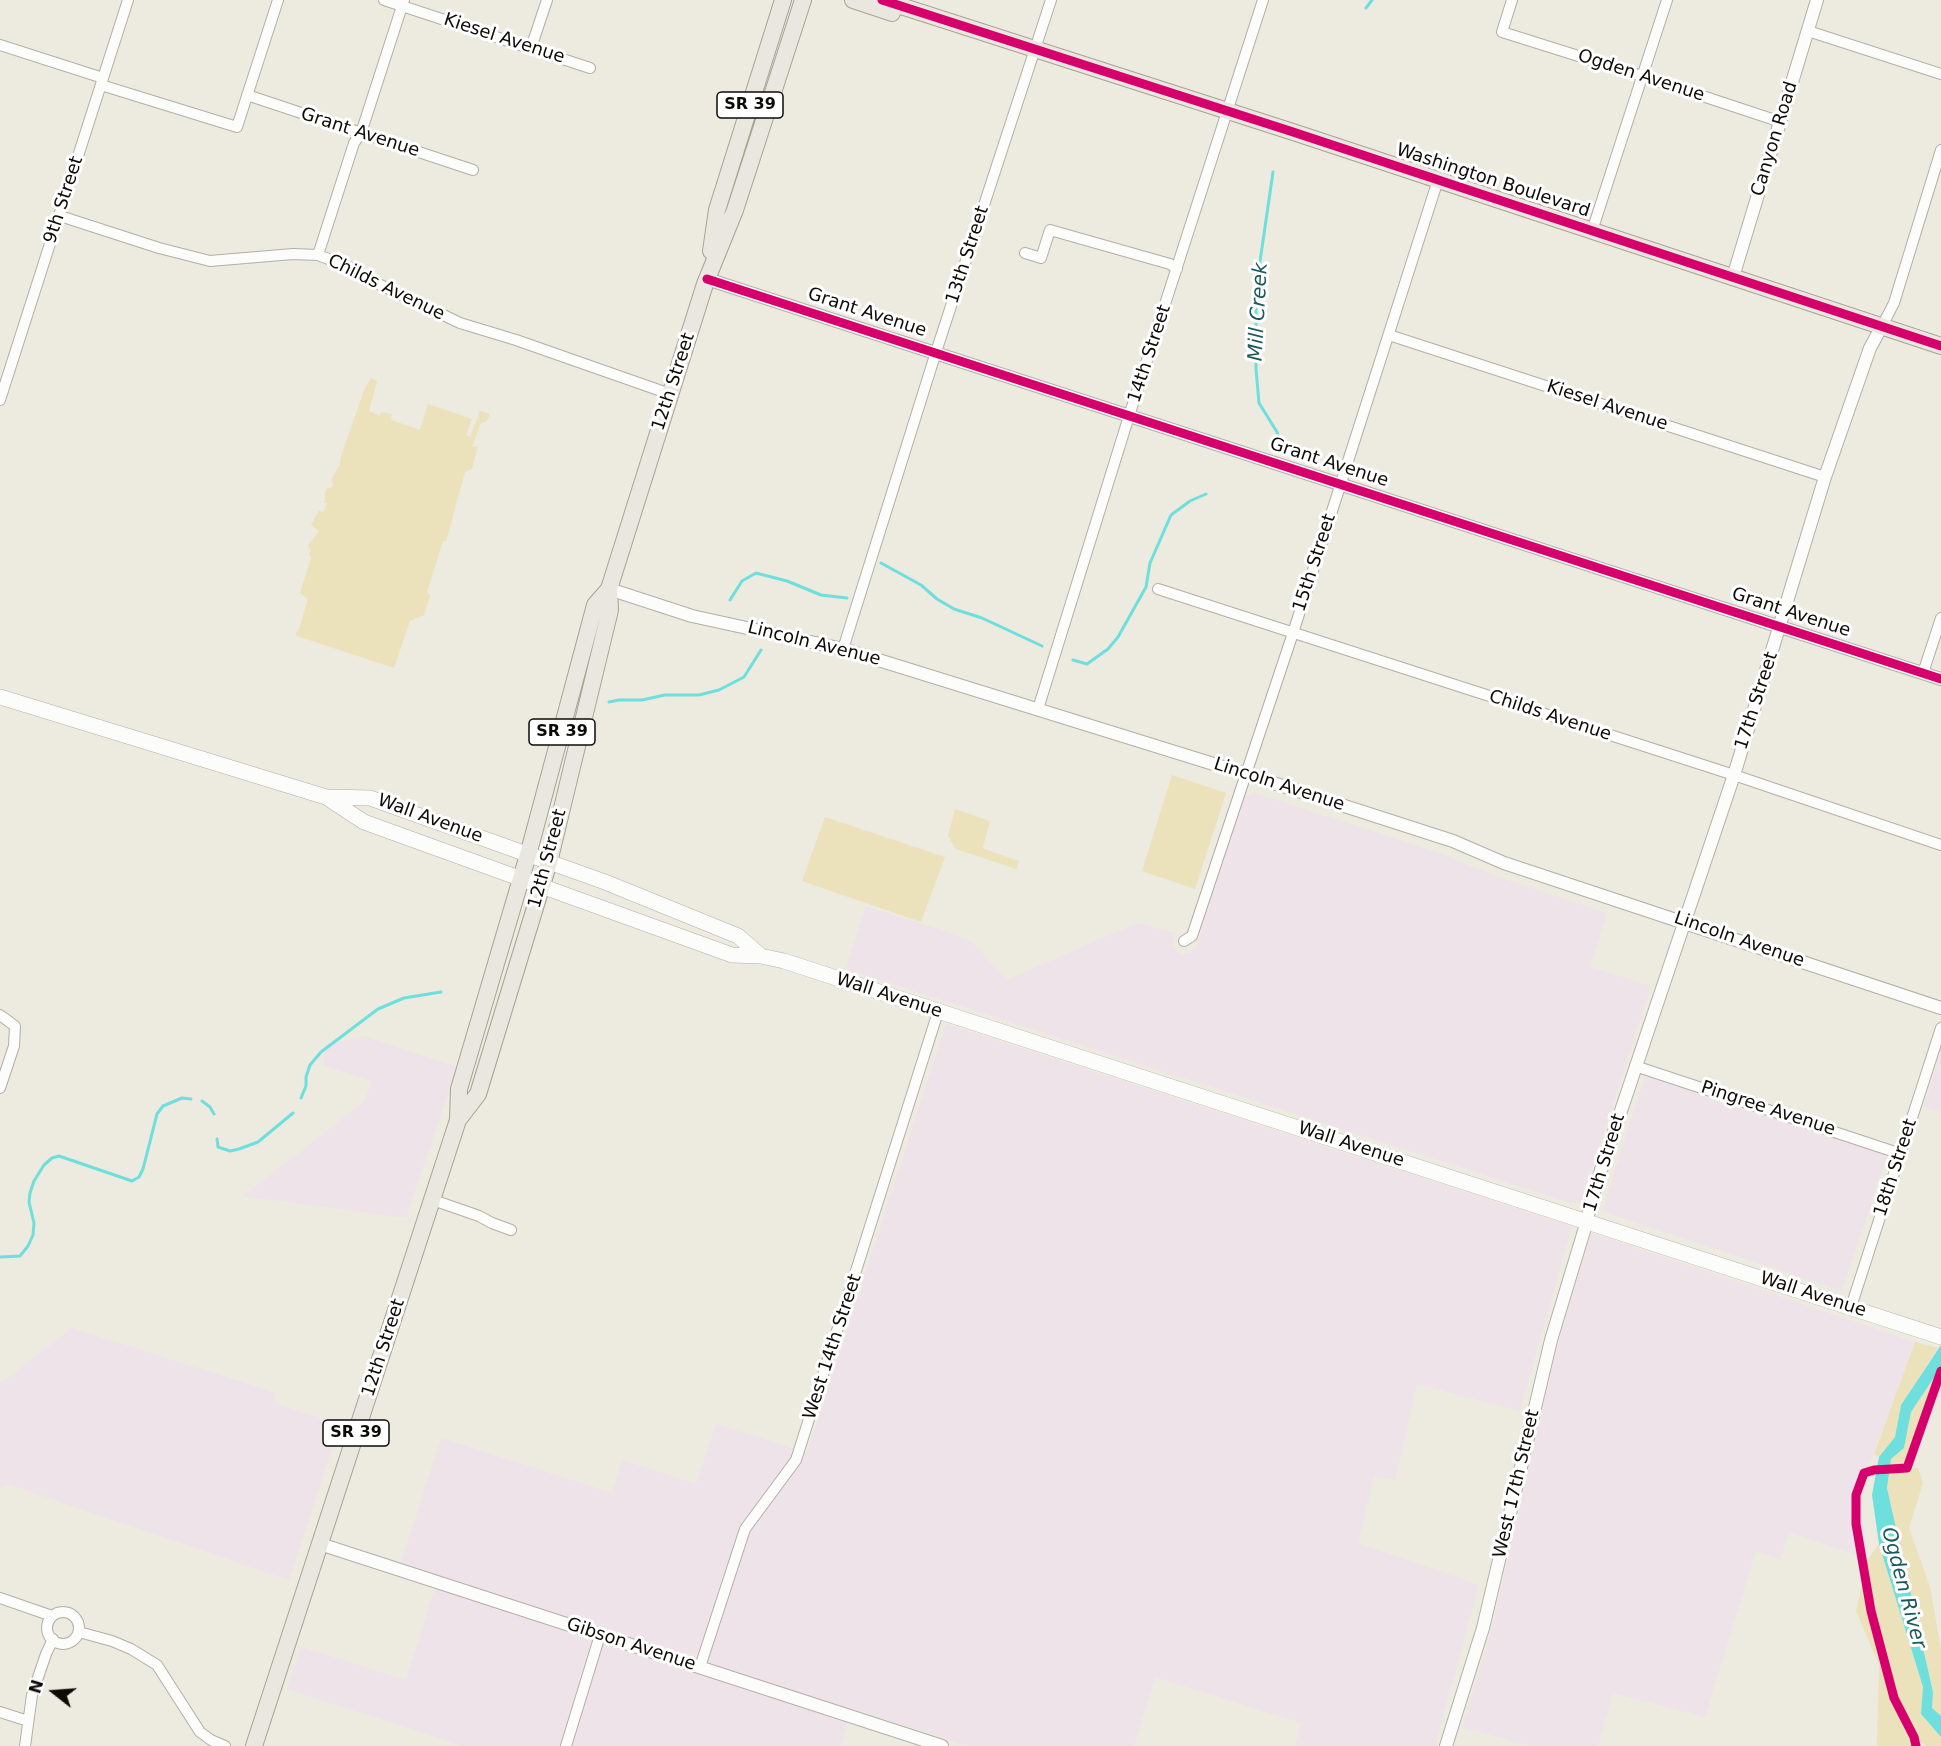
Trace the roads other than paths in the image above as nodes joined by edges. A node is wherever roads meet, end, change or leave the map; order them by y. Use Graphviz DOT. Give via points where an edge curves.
graph roads {
  1 [pos="128,0"];
  2 [pos="278,0"];
  3 [pos="384,0"];
  4 [pos="547,0"];
  5 [pos="783,0"];
  6 [pos="803,0"];
  7 [pos="853,0"];
  8 [pos="882,0"];
  9 [pos="1051,0"];
  10 [pos="1263,0"];
  11 [pos="1512,0"];
  12 [pos="1667,0"];
  13 [pos="1817,0"];
  14 [pos="403,3"];
  15 [pos="1808,31"];
  16 [pos="0,45"];
  17 [pos="531,48"];
  18 [pos="1035,50"];
  19 [pos="590,68"];
  20 [pos="1941,74"];
  21 [pos="1642,76"];
  22 [pos="102,81"];
  23 [pos="247,95"];
  24 [pos="1228,112"];
  25 [pos="1781,122"];
  26 [pos="361,133"];
  27 [pos="1941,150"];
  28 [pos="473,170"];
  29 [pos="1438,180"];
  30 [pos="60,216"];
  31 [pos="1592,231"];
  32 [pos="1025,253"];
  33 [pos="318,255"];
  34 [pos="1178,269"];
  35 [pos="1733,277"];
  36 [pos="707,279"];
  37 [pos="1882,326"];
  38 [pos="1389,335"];
  39 [pos="1941,345"];
  40 [pos="936,352"];
  41 [pos="670,394"];
  42 [pos="0,400"];
  43 [pos="1129,416"];
  44 [pos="1825,477"];
  45 [pos="1340,484"];
  46 [pos="609,589"];
  47 [pos="1158,589"];
  48 [pos="1941,618"];
  49 [pos="1780,627"];
  50 [pos="1293,633"];
  51 [pos="843,649"];
  52 [pos="1923,673"];
  53 [pos="1941,679"];
  54 [pos="0,697"];
  55 [pos="1038,709"];
  56 [pos="1246,775"];
  57 [pos="1734,775"];
  58 [pos="326,797"];
  59 [pos="1941,845"];
  60 [pos="528,855"];
  61 [pos="549,862"];
  62 [pos="521,878"];
  63 [pos="542,886"];
  64 [pos="1685,922"];
  65 [pos="1184,941"];
  66 [pos="761,956"];
  67 [pos="1941,1008"];
  68 [pos="938,1012"];
  69 [pos="0,1015"];
  70 [pos="1941,1028"];
  71 [pos="1635,1066"];
  72 [pos="0,1088"];
  73 [pos="458,1120"];
  74 [pos="1902,1154"];
  75 [pos="433,1200"];
  76 [pos="1587,1221"];
  77 [pos="511,1230"];
  78 [pos="1851,1308"];
  79 [pos="1941,1337"];
  80 [pos="320,1544"];
  81 [pos="0,1598"];
  82 [pos="52,1617"];
  83 [pos="79,1632"];
  84 [pos="600,1635"];
  85 [pos="53,1640"];
  86 [pos="700,1667"];
  87 [pos="0,1712"];
  88 [pos="28,1721"];
  89 [pos="25,1746"];
  90 [pos="225,1746"];
  91 [pos="254,1746"];
  92 [pos="566,1746"];
  93 [pos="942,1746"];
  94 [pos="1446,1746"];
  1 -- 22 [label="street, 9th Street"];
  2 -- 23 [label="street"];
  3 -- 14 [label="street, Kiesel Avenue"];
  4 -- 17 [label="street"];
  5 -- 36 [label="main road, 12th Street / SR 39" via="717,210"];
  6 -- 36 [label="main road, 12th Street / SR 39" via="735,210"];
  7 -- 18 [label="main road, Washington Boulevard" via="976,40"];
  8 -- 18 [label="main road, Washington Boulevard"];
  9 -- 18 [label="street, 13th Street"];
  10 -- 24 [label="street, 14th Street"];
  11 -- 21 [label="street, Ogden Avenue" via="1502,32"];
  12 -- 21 [label="street"];
  13 -- 15 [label="street, Canyon Road"];
  14 -- 17 [label="street, Kiesel Avenue"];
  14 -- 26 [label="street"];
  15 -- 20 [label="street"];
  15 -- 25 [label="street, Canyon Road"];
  16 -- 22 [label="street"];
  17 -- 19 [label="street, Kiesel Avenue"];
  18 -- 24 [label="main road, Washington Boulevard"];
  18 -- 40 [label="street, 13th Street"];
  21 -- 25 [label="street, Ogden Avenue"];
  21 -- 31 [label="street"];
  22 -- 23 [label="street" via="237,127"];
  22 -- 30 [label="street, 9th Street"];
  23 -- 26 [label="street, Grant Avenue"];
  24 -- 29 [label="main road, Washington Boulevard"];
  24 -- 34 [label="street, 14th Street"];
  25 -- 35 [label="street, Canyon Road"];
  26 -- 28 [label="street, Grant Avenue"];
  26 -- 33 [label="street" via="354,142"];
  27 -- 37 [label="street, 17th Street" via="1894,303"];
  29 -- 31 [label="main road, Washington Boulevard"];
  29 -- 38 [label="street, 15th Street"];
  30 -- 33 [label="street, Childs Avenue" via="210,261"];
  30 -- 42 [label="street, 9th Street"];
  31 -- 35 [label="main road, Washington Boulevard"];
  32 -- 34 [label="street" via="1041,258 1050,230"];
  33 -- 41 [label="street, Childs Avenue" via="460,323"];
  34 -- 43 [label="street, 14th Street"];
  35 -- 37 [label="main road, Washington Boulevard"];
  36 -- 40 [label="street, Grant Avenue"];
  36 -- 41 [label="main road, 12th Street / SR 39"];
  37 -- 39 [label="main road, Washington Boulevard"];
  37 -- 44 [label="street, 17th Street" via="1870,348"];
  38 -- 44 [label="street, Kiesel Avenue"];
  38 -- 45 [label="street, 15th Street"];
  40 -- 43 [label="street, Grant Avenue"];
  40 -- 51 [label="street, 13th Street"];
  41 -- 46 [label="main road, 12th Street / SR 39"];
  43 -- 45 [label="street, Grant Avenue"];
  43 -- 55 [label="street, 14th Street"];
  44 -- 49 [label="street, 17th Street"];
  45 -- 49 [label="street, Grant Avenue"];
  45 -- 50 [label="street, 15th Street"];
  46 -- 51 [label="street, Lincoln Avenue" via="692,616"];
  46 -- 60 [label="main road, 12th Street / SR 39" via="596,605"];
  46 -- 61 [label="main road, 12th Street / SR 39" via="610,610"];
  47 -- 50 [label="street, Childs Avenue"];
  48 -- 52 [label="street"];
  49 -- 52 [label="street, Grant Avenue"];
  49 -- 57 [label="street, 17th Street"];
  50 -- 56 [label="street, 15th Street"];
  50 -- 57 [label="street, Childs Avenue"];
  51 -- 55 [label="street, Lincoln Avenue"];
  52 -- 53 [label="street, Grant Avenue"];
  54 -- 58 [label="main road, Wall Avenue"];
  55 -- 56 [label="street, Lincoln Avenue"];
  56 -- 64 [label="street, Lincoln Avenue" via="1453,841 1504,863"];
  56 -- 65 [label="street, 15th Street" via="1192,936"];
  57 -- 59 [label="street, Childs Avenue"];
  57 -- 64 [label="street, 17th Street"];
  58 -- 60 [label="main road, Wall Avenue" via="370,798"];
  58 -- 62 [label="main road, Wall Avenue" via="364,822"];
  60 -- 61 [label="main road, Wall Avenue"];
  60 -- 62 [label="main road, 12th Street / SR 39"];
  61 -- 63 [label="main road, 12th Street / SR 39"];
  61 -- 66 [label="main road, Wall Avenue" via="738,936"];
  62 -- 63 [label="main road, Wall Avenue"];
  62 -- 73 [label="main road, 12th Street / SR 39" via="459,1089"];
  63 -- 66 [label="main road, Wall Avenue" via="732,955"];
  63 -- 73 [label="main road, 12th Street / SR 39" via="478,1094"];
  64 -- 67 [label="street, Lincoln Avenue"];
  64 -- 71 [label="street, 17th Street"];
  66 -- 68 [label="main road, Wall Avenue"];
  68 -- 76 [label="main road, Wall Avenue"];
  68 -- 86 [label="street, West 14th Street" via="796,1460 745,1529"];
  69 -- 72 [label="street" via="15,1026 14,1046"];
  70 -- 74 [label="street, 18th Street"];
  71 -- 74 [label="street, Pingree Avenue"];
  71 -- 76 [label="street, 17th Street"];
  73 -- 75 [label="main road, 12th Street / SR 39"];
  74 -- 78 [label="street, 18th Street"];
  75 -- 77 [label="street"];
  75 -- 80 [label="main road, 12th Street / SR 39"];
  76 -- 78 [label="main road, Wall Avenue"];
  76 -- 94 [label="street, West 17th Street" via="1551,1340 1483,1628"];
  78 -- 79 [label="main road, Wall Avenue"];
  80 -- 84 [label="street, Gibson Avenue"];
  80 -- 91 [label="main road, 12th Street / SR 39"];
  81 -- 82 [label="street"];
  82 -- 83 [label="street" via="61,1612 71,1614 78,1622"];
  82 -- 85 [label="street" via="48,1626"];
  83 -- 85 [label="street" via="68,1642"];
  83 -- 90 [label="street" via="131,1649 157,1665 200,1732"];
  84 -- 86 [label="street, Gibson Avenue"];
  84 -- 92 [label="street"];
  85 -- 88 [label="street" via="32,1695"];
  86 -- 93 [label="street, Gibson Avenue"];
  87 -- 88 [label="street"];
  88 -- 89 [label="street"];
}
